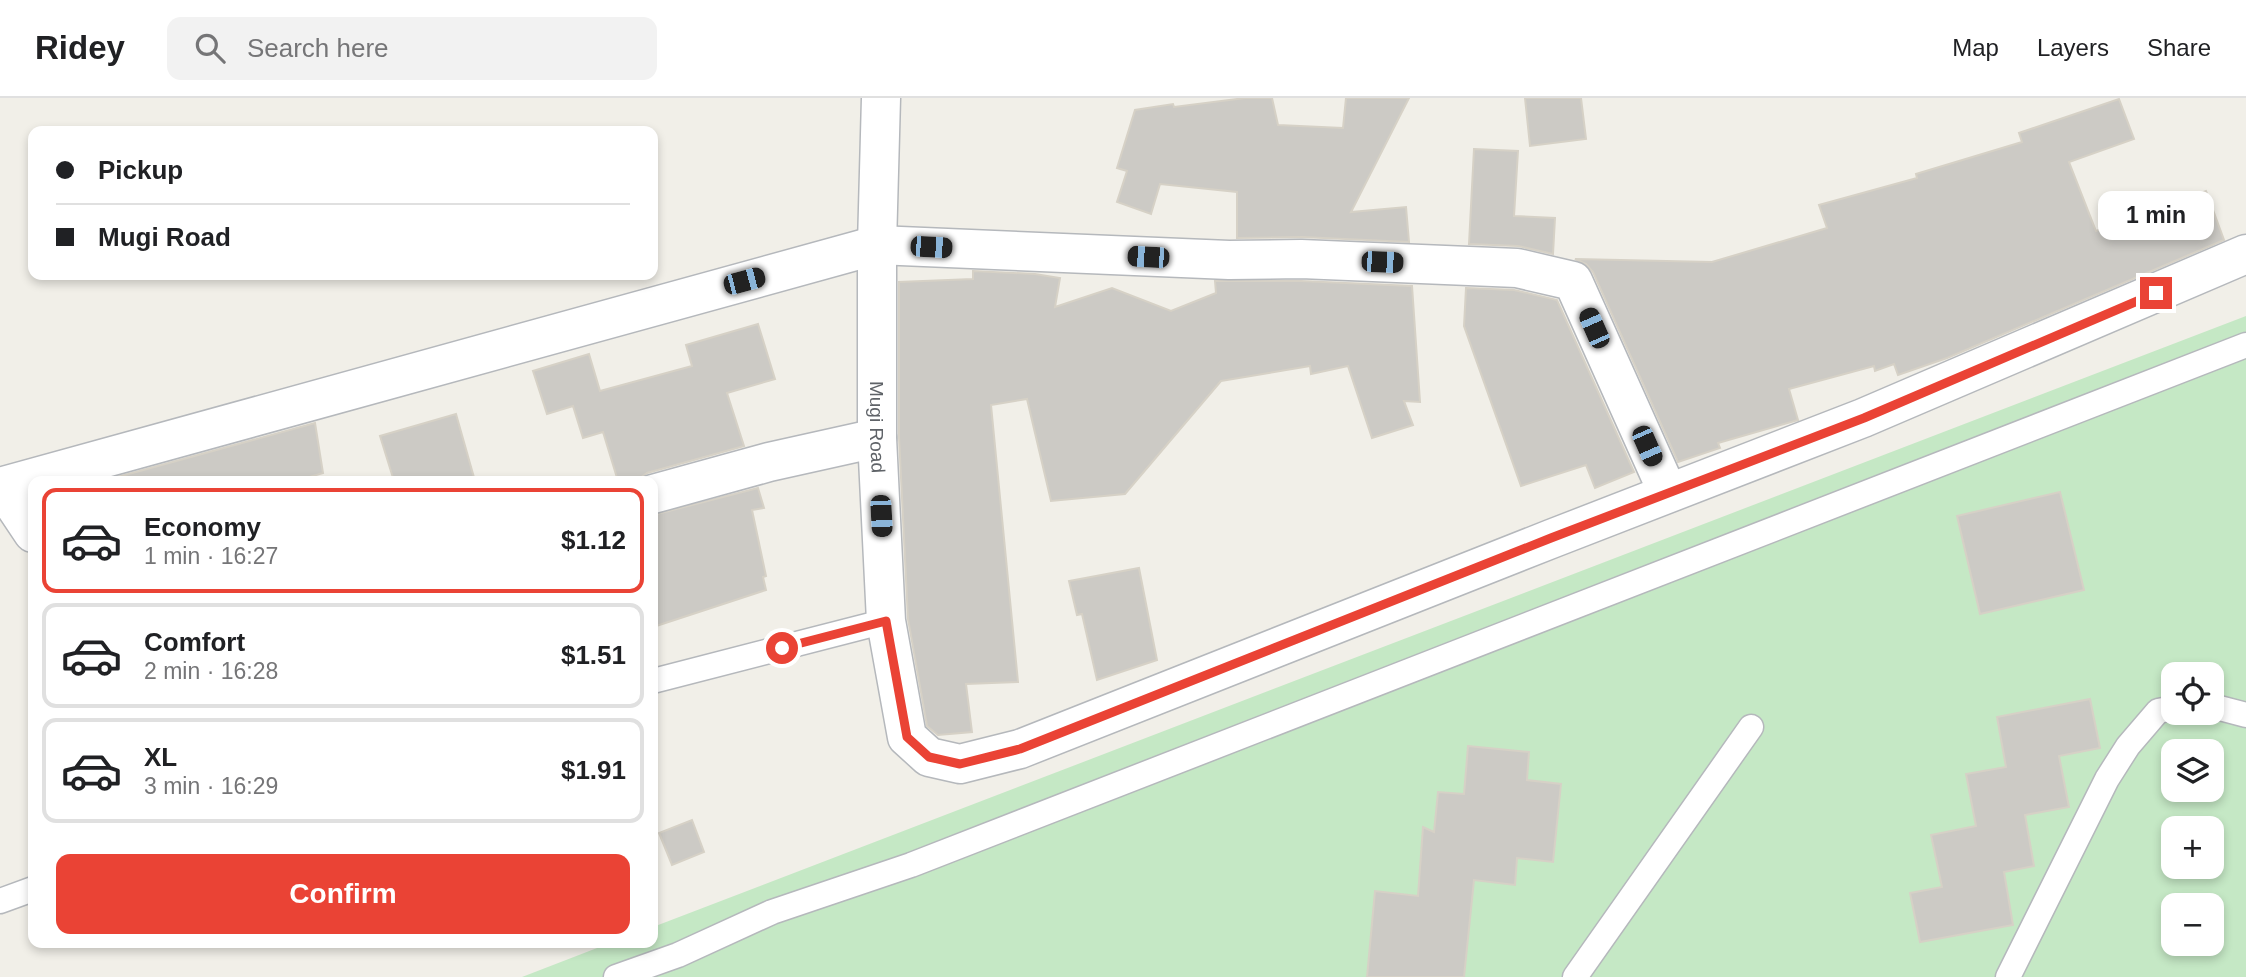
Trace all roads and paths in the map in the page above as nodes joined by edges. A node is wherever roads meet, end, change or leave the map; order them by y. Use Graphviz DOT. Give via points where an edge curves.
graph roads {
  1 [pos="881,98"];
  2 [pos="877,245"];
  3 [pos="2246,254"];
  4 [pos="2246,345"];
  5 [pos="877,438"];
  6 [pos="40,476"];
  7 [pos="28,479"];
  8 [pos="0,487"];
  9 [pos="658,493"];
  10 [pos="1668,493"];
  11 [pos="0,497"];
  12 [pos="28,526"];
  13 [pos="886,621"];
  14 [pos="658,680"];
  15 [pos="2224,709"];
  16 [pos="2161,710"];
  17 [pos="2246,715"];
  18 [pos="1751,727"];
  19 [pos="28,891"];
  20 [pos="0,901"];
  21 [pos="616,977"];
  22 [pos="1575,977"];
  23 [pos="2008,977"];
  1 -- 2 [label="street, Mugi Road"];
  2 -- 5 [label="street, Mugi Road"];
  2 -- 6 [label="street"];
  2 -- 10 [label="street" via="1517,268 1559,276 1573,281"];
  3 -- 10 [label="street, Mugi Road" via="1864,418"];
  4 -- 21 [label="lane" via="911,865 772,912 678,955"];
  5 -- 9 [label="street"];
  5 -- 13 [label="street, Mugi Road"];
  7 -- 8 [label="street"];
  10 -- 13 [label="street, Mugi Road" via="1020,749 960,764 929,757 907,737"];
  11 -- 12 [label="street" via="13,503"];
  13 -- 14 [label="lane"];
  15 -- 17 [label="lane"];
  16 -- 23 [label="lane" via="2128,746 2107,779"];
  18 -- 22 [label="lane"];
  19 -- 20 [label="lane"];
}
